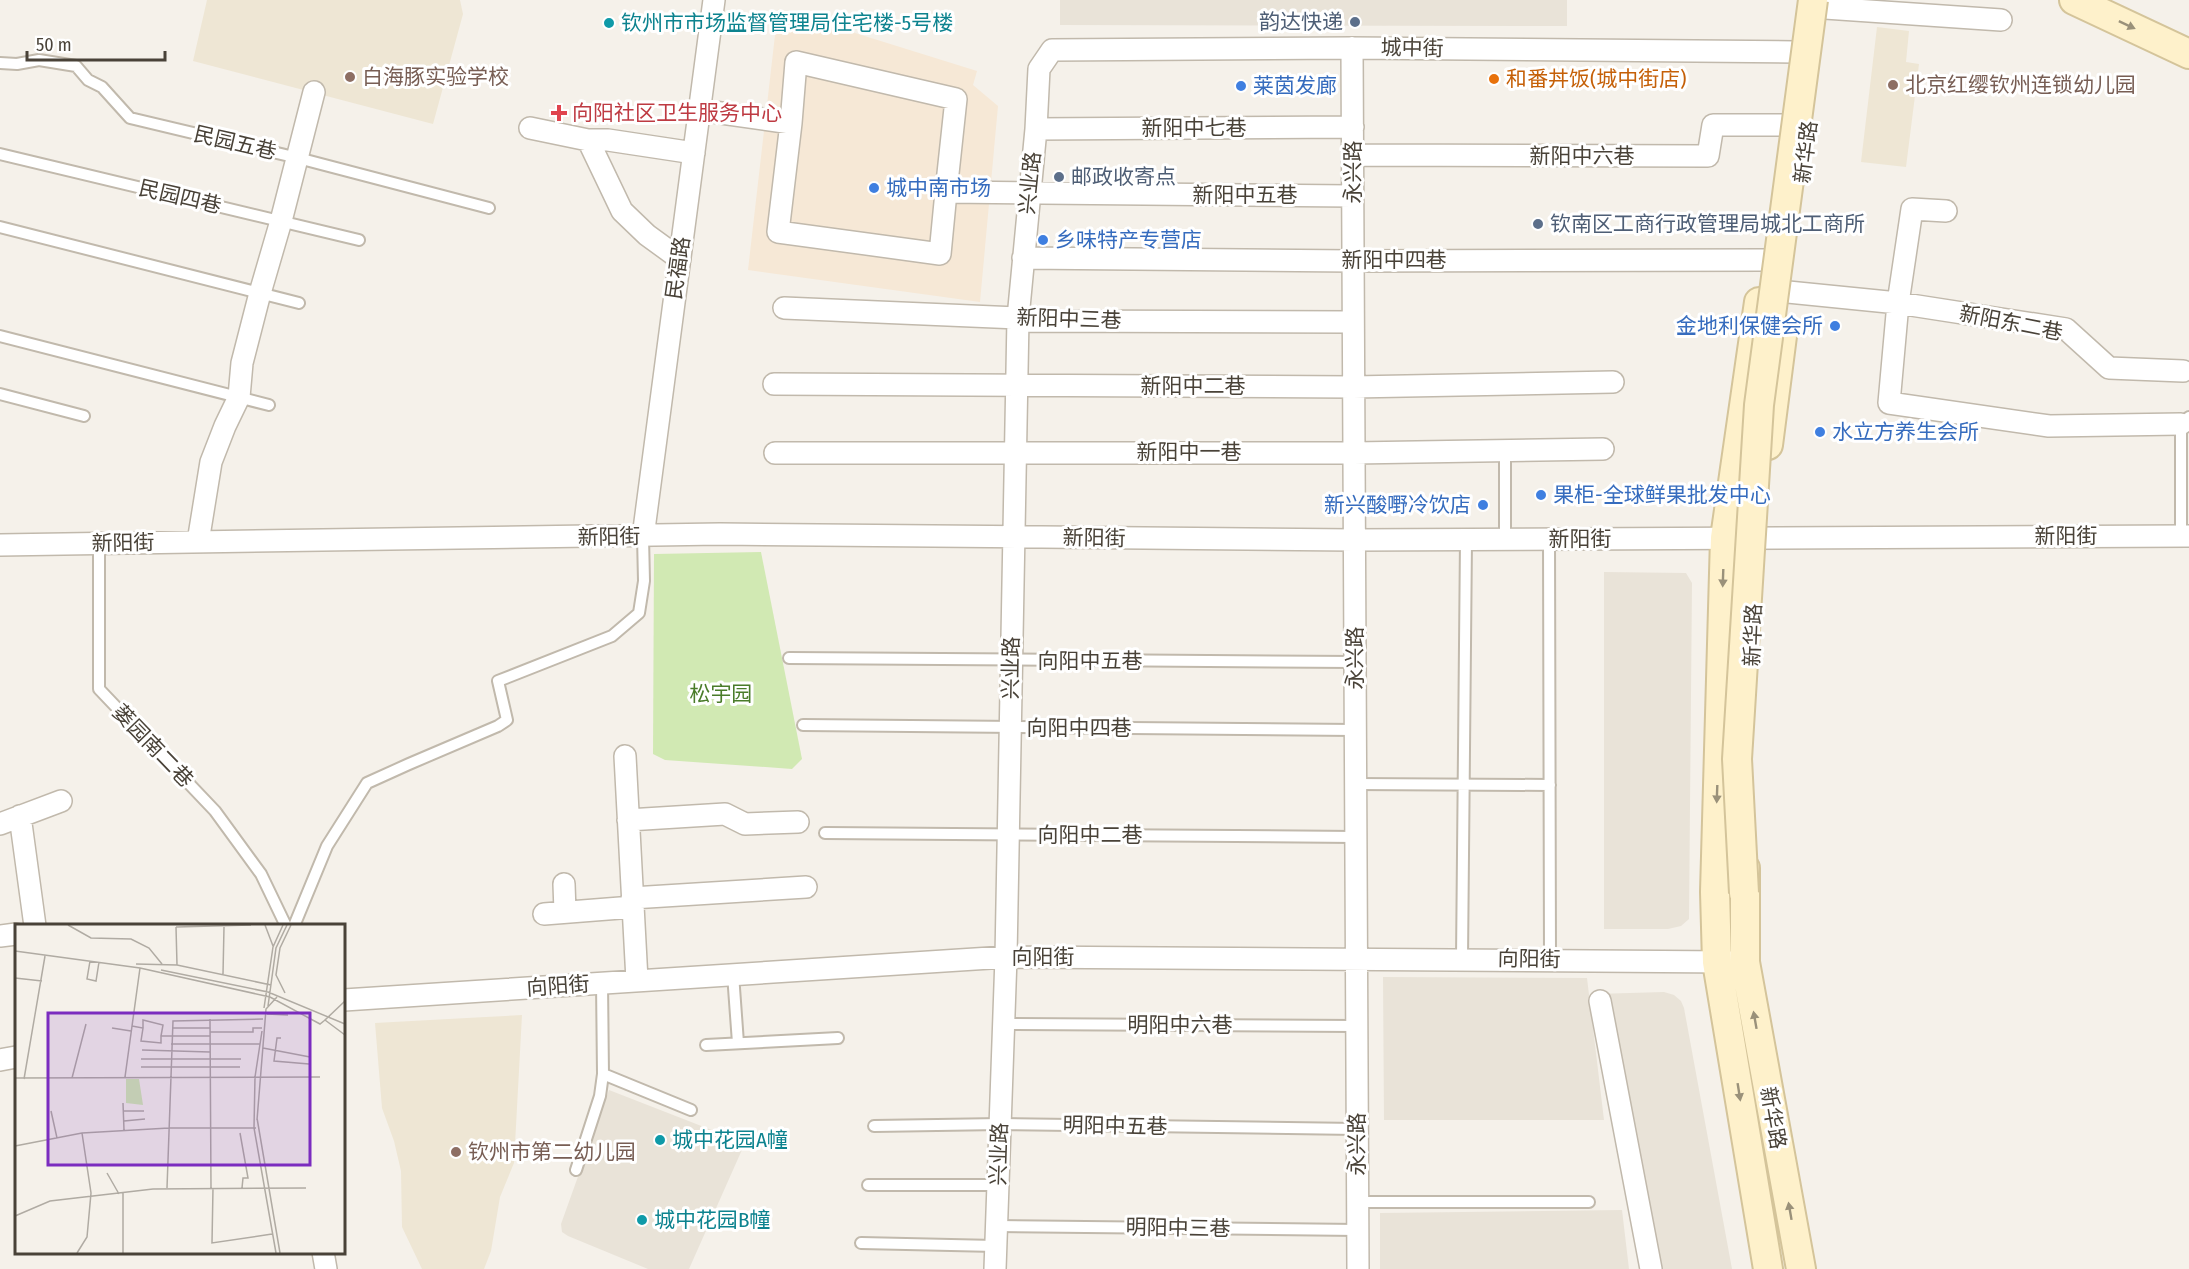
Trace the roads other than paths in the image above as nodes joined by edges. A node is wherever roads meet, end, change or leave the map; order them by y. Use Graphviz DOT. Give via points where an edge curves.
graph roads {
  1 [pos="714,0"];
  2 [pos="2074,0"];
  3 [pos="1816,2"];
  4 [pos="2001,20"];
  5 [pos="1352,48"];
  6 [pos="1795,52"];
  7 [pos="2189,54"];
  8 [pos="0,63"];
  9 [pos="1038,69"];
  10 [pos="314,92"];
  11 [pos="700,110"];
  12 [pos="791,123"];
  13 [pos="1785,125"];
  14 [pos="1353,127"];
  15 [pos="530,128"];
  16 [pos="1036,129"];
  17 [pos="588,140"];
  18 [pos="694,153"];
  19 [pos="0,154"];
  20 [pos="1353,155"];
  21 [pos="298,158"];
  22 [pos="946,192"];
  23 [pos="1029,194"];
  24 [pos="1352,196"];
  25 [pos="489,208"];
  26 [pos="1946,211"];
  27 [pos="281,221"];
  28 [pos="0,227"];
  29 [pos="359,240"];
  30 [pos="1023,258"];
  31 [pos="680,259"];
  32 [pos="1765,260"];
  33 [pos="1353,261"];
  34 [pos="1788,292"];
  35 [pos="260,293"];
  36 [pos="299,303"];
  37 [pos="1898,303"];
  38 [pos="784,308"];
  39 [pos="1018,318"];
  40 [pos="1353,322"];
  41 [pos="0,336"];
  42 [pos="2186,373"];
  43 [pos="1613,382"];
  44 [pos="774,384"];
  45 [pos="1016,386"];
  46 [pos="1353,387"];
  47 [pos="0,394"];
  48 [pos="239,397"];
  49 [pos="269,405"];
  50 [pos="84,416"];
  51 [pos="2185,421"];
  52 [pos="1603,449"];
  53 [pos="1505,450"];
  54 [pos="1015,452"];
  55 [pos="775,453"];
  56 [pos="1354,453"];
  57 [pos="2185,536"];
  58 [pos="643,537"];
  59 [pos="1014,537"];
  60 [pos="1756,537"];
  61 [pos="1725,538"];
  62 [pos="1505,539"];
  63 [pos="1549,539"];
  64 [pos="1354,540"];
  65 [pos="1466,540"];
  66 [pos="198,542"];
  67 [pos="99,544"];
  68 [pos="0,545"];
  69 [pos="789,658"];
  70 [pos="1011,661"];
  71 [pos="1355,662"];
  72 [pos="803,725"];
  73 [pos="1010,728"];
  74 [pos="1355,730"];
  75 [pos="625,756"];
  76 [pos="1355,784"];
  77 [pos="1464,784"];
  78 [pos="1550,785"];
  79 [pos="61,801"];
  80 [pos="20,816"];
  81 [pos="628,820"];
  82 [pos="798,822"];
  83 [pos="0,824"];
  84 [pos="825,833"];
  85 [pos="1009,835"];
  86 [pos="1355,837"];
  87 [pos="564,884"];
  88 [pos="806,887"];
  89 [pos="1744,893"];
  90 [pos="633,902"];
  91 [pos="35,924"];
  92 [pos="285,924"];
  93 [pos="295,924"];
  94 [pos="15,934"];
  95 [pos="0,936"];
  96 [pos="1006,957"];
  97 [pos="1356,958"];
  98 [pos="1462,959"];
  99 [pos="1550,960"];
  100 [pos="1731,962"];
  101 [pos="733,974"];
  102 [pos="637,980"];
  103 [pos="602,983"];
  104 [pos="345,1000"];
  105 [pos="1600,1001"];
  106 [pos="1004,1024"];
  107 [pos="1356,1026"];
  108 [pos="838,1038"];
  109 [pos="738,1043"];
  110 [pos="706,1045"];
  111 [pos="15,1057"];
  112 [pos="0,1060"];
  113 [pos="603,1074"];
  114 [pos="691,1110"];
  115 [pos="1000,1124"];
  116 [pos="874,1126"];
  117 [pos="1357,1129"];
  118 [pos="576,1170"];
  119 [pos="867,1185"];
  120 [pos="998,1185"];
  121 [pos="1358,1202"];
  122 [pos="1589,1202"];
  123 [pos="1358,1230"];
  124 [pos="997,1236"];
  125 [pos="861,1243"];
  126 [pos="323,1254"];
  127 [pos="326,1269"];
  128 [pos="995,1269"];
  129 [pos="1358,1269"];
  130 [pos="1651,1269"];
  131 [pos="1768,1269"];
  132 [pos="1801,1269"];
  1 -- 11 [label="street, 民福路"];
  2 -- 7 [label="street, one-way"];
  3 -- 4 [label="street"];
  3 -- 6 [label="street, 新华路"];
  3 -- 34 [label="street, 新华路"];
  3 -- 89 [label="street, bridge" via="1759,405 1737,759"];
  5 -- 6 [label="street, 城中街"];
  5 -- 9 [label="street, 城中街" via="1052,50"];
  5 -- 14 [label="street, 永兴路"];
  6 -- 13 [label="street, 新华路"];
  8 -- 21 [label="lane, 民园五巷" via="39,60 76,66 130,118"];
  9 -- 16 [label="street, 兴业路"];
  10 -- 21 [label="street"];
  11 -- 12 [label="street"];
  11 -- 18 [label="street, 民福路"];
  12 -- 22 [label="street" via="796,62 956,99"];
  12 -- 22 [label="street" via="778,232 940,254"];
  13 -- 20 [label="street, 新阳中六巷" via="1713,125 1708,156"];
  13 -- 32 [label="street, 新华路"];
  14 -- 16 [label="street, 新阳中七巷"];
  14 -- 20 [label="street, 永兴路"];
  15 -- 17 [label="street"];
  16 -- 23 [label="street, 兴业路"];
  17 -- 18 [label="street"];
  17 -- 31 [label="street" via="622,211"];
  18 -- 31 [label="street, 民福路"];
  19 -- 27 [label="lane, 民园四巷"];
  20 -- 24 [label="street, 永兴路"];
  21 -- 25 [label="lane, 民园五巷"];
  21 -- 27 [label="street"];
  22 -- 23 [label="street, 新阳中五巷"];
  23 -- 24 [label="street, 新阳中五巷"];
  23 -- 30 [label="street, 兴业路"];
  24 -- 33 [label="street, 永兴路"];
  26 -- 37 [label="street" via="1912,209"];
  27 -- 29 [label="lane, 民园四巷"];
  27 -- 35 [label="street"];
  28 -- 35 [label="lane"];
  30 -- 33 [label="street, 新阳中四巷"];
  30 -- 39 [label="street, 兴业路"];
  31 -- 58 [label="street, 民福路"];
  32 -- 33 [label="street, 新阳中四巷"];
  32 -- 61 [label="street, 新华路"];
  33 -- 40 [label="street, 永兴路"];
  34 -- 37 [label="street, 新阳东二巷"];
  34 -- 60 [label="street, 新华路"];
  35 -- 36 [label="lane"];
  35 -- 48 [label="street" via="242,363"];
  37 -- 42 [label="street, 新阳东二巷" via="2066,329 2109,368"];
  37 -- 51 [label="street" via="1889,403 2049,426"];
  38 -- 39 [label="street, 新阳中三巷"];
  39 -- 40 [label="street, 新阳中三巷"];
  39 -- 45 [label="street, 兴业路"];
  40 -- 46 [label="street, 永兴路"];
  41 -- 48 [label="lane"];
  43 -- 46 [label="street, 新阳中二巷"];
  44 -- 45 [label="street, 新阳中二巷"];
  45 -- 46 [label="street, 新阳中二巷"];
  45 -- 54 [label="street, 兴业路"];
  46 -- 56 [label="street, 永兴路"];
  47 -- 50 [label="lane"];
  48 -- 49 [label="lane"];
  48 -- 66 [label="street" via="211,462"];
  51 -- 57 [label="lane"];
  52 -- 53 [label="street, 新阳中一巷"];
  53 -- 56 [label="street, 新阳中一巷"];
  53 -- 62 [label="lane"];
  54 -- 55 [label="street, 新阳中一巷"];
  54 -- 56 [label="street, 新阳中一巷"];
  54 -- 59 [label="street, 兴业路"];
  56 -- 64 [label="street, 永兴路"];
  57 -- 60 [label="street, 新阳街"];
  58 -- 59 [label="street, 新阳街"];
  58 -- 66 [label="street, 新阳街"];
  58 -- 93 [label="lane" via="644,581 639,614 612,636 498,681 507,720 498,726 367,783 327,846"];
  59 -- 64 [label="street, 新阳街"];
  59 -- 70 [label="street, 兴业路"];
  60 -- 61 [label="street, 新阳街"];
  60 -- 89 [label="street, 新华路"];
  61 -- 63 [label="street, 新阳街"];
  61 -- 100 [label="street, 新华路, one-way" via="1714,892"];
  62 -- 63 [label="street, 新阳街"];
  62 -- 65 [label="street, 新阳街"];
  63 -- 78 [label="lane"];
  64 -- 65 [label="street, 新阳街"];
  64 -- 71 [label="street, 永兴路"];
  65 -- 77 [label="lane"];
  66 -- 67 [label="street, 新阳街"];
  67 -- 68 [label="street, 新阳街"];
  67 -- 92 [label="lane, 蒌园南二巷" via="99,689 215,811 261,874"];
  69 -- 70 [label="lane, 向阳中五巷"];
  70 -- 71 [label="lane, 向阳中五巷"];
  70 -- 73 [label="street, 兴业路"];
  71 -- 74 [label="street, 永兴路"];
  72 -- 73 [label="lane, 向阳中四巷"];
  73 -- 74 [label="lane, 向阳中四巷"];
  73 -- 85 [label="street, 兴业路"];
  74 -- 76 [label="street, 永兴路"];
  75 -- 81 [label="street"];
  76 -- 77 [label="lane"];
  76 -- 86 [label="street, 永兴路"];
  77 -- 78 [label="lane"];
  77 -- 98 [label="lane"];
  78 -- 99 [label="lane"];
  79 -- 80 [label="street"];
  80 -- 83 [label="street"];
  80 -- 91 [label="street"];
  81 -- 82 [label="street" via="725,814 746,824"];
  81 -- 90 [label="street"];
  84 -- 85 [label="lane, 向阳中二巷"];
  85 -- 86 [label="lane, 向阳中二巷"];
  85 -- 96 [label="street, 兴业路"];
  86 -- 97 [label="street, 永兴路"];
  87 -- 90 [label="street" via="554,913"];
  88 -- 90 [label="street"];
  89 -- 100 [label="street, 新华路"];
  90 -- 102 [label="street"];
  94 -- 95 [label="street"];
  96 -- 97 [label="street, 向阳街"];
  96 -- 101 [label="street, 向阳街"];
  96 -- 106 [label="street, 兴业路"];
  97 -- 98 [label="street, 向阳街"];
  97 -- 107 [label="street, 永兴路"];
  98 -- 99 [label="street, 向阳街"];
  99 -- 100 [label="street, 向阳街"];
  100 -- 131 [label="street, 新华路, one-way"];
  132 -- 100 [label="street, 新华路, one-way"];
  101 -- 102 [label="street, 向阳街"];
  101 -- 109 [label="lane"];
  102 -- 103 [label="street, 向阳街"];
  103 -- 104 [label="street, 向阳街"];
  103 -- 113 [label="lane"];
  105 -- 130 [label="street"];
  106 -- 107 [label="lane, 明阳中六巷"];
  106 -- 115 [label="street, 兴业路"];
  107 -- 117 [label="street, 永兴路"];
  108 -- 109 [label="lane"];
  109 -- 110 [label="lane"];
  111 -- 112 [label="street"];
  113 -- 114 [label="lane"];
  113 -- 118 [label="lane" via="600,1096"];
  115 -- 116 [label="lane, 明阳中五巷"];
  115 -- 117 [label="lane, 明阳中五巷"];
  115 -- 120 [label="street, 兴业路"];
  117 -- 121 [label="street, 永兴路"];
  119 -- 120 [label="lane"];
  120 -- 124 [label="street, 兴业路"];
  121 -- 122 [label="lane"];
  121 -- 123 [label="street, 永兴路"];
  123 -- 124 [label="lane, 明阳中三巷"];
  123 -- 129 [label="street, 永兴路"];
  124 -- 125 [label="lane, 明阳中三巷"];
  124 -- 128 [label="street, 兴业路"];
  126 -- 127 [label="street"];
}
